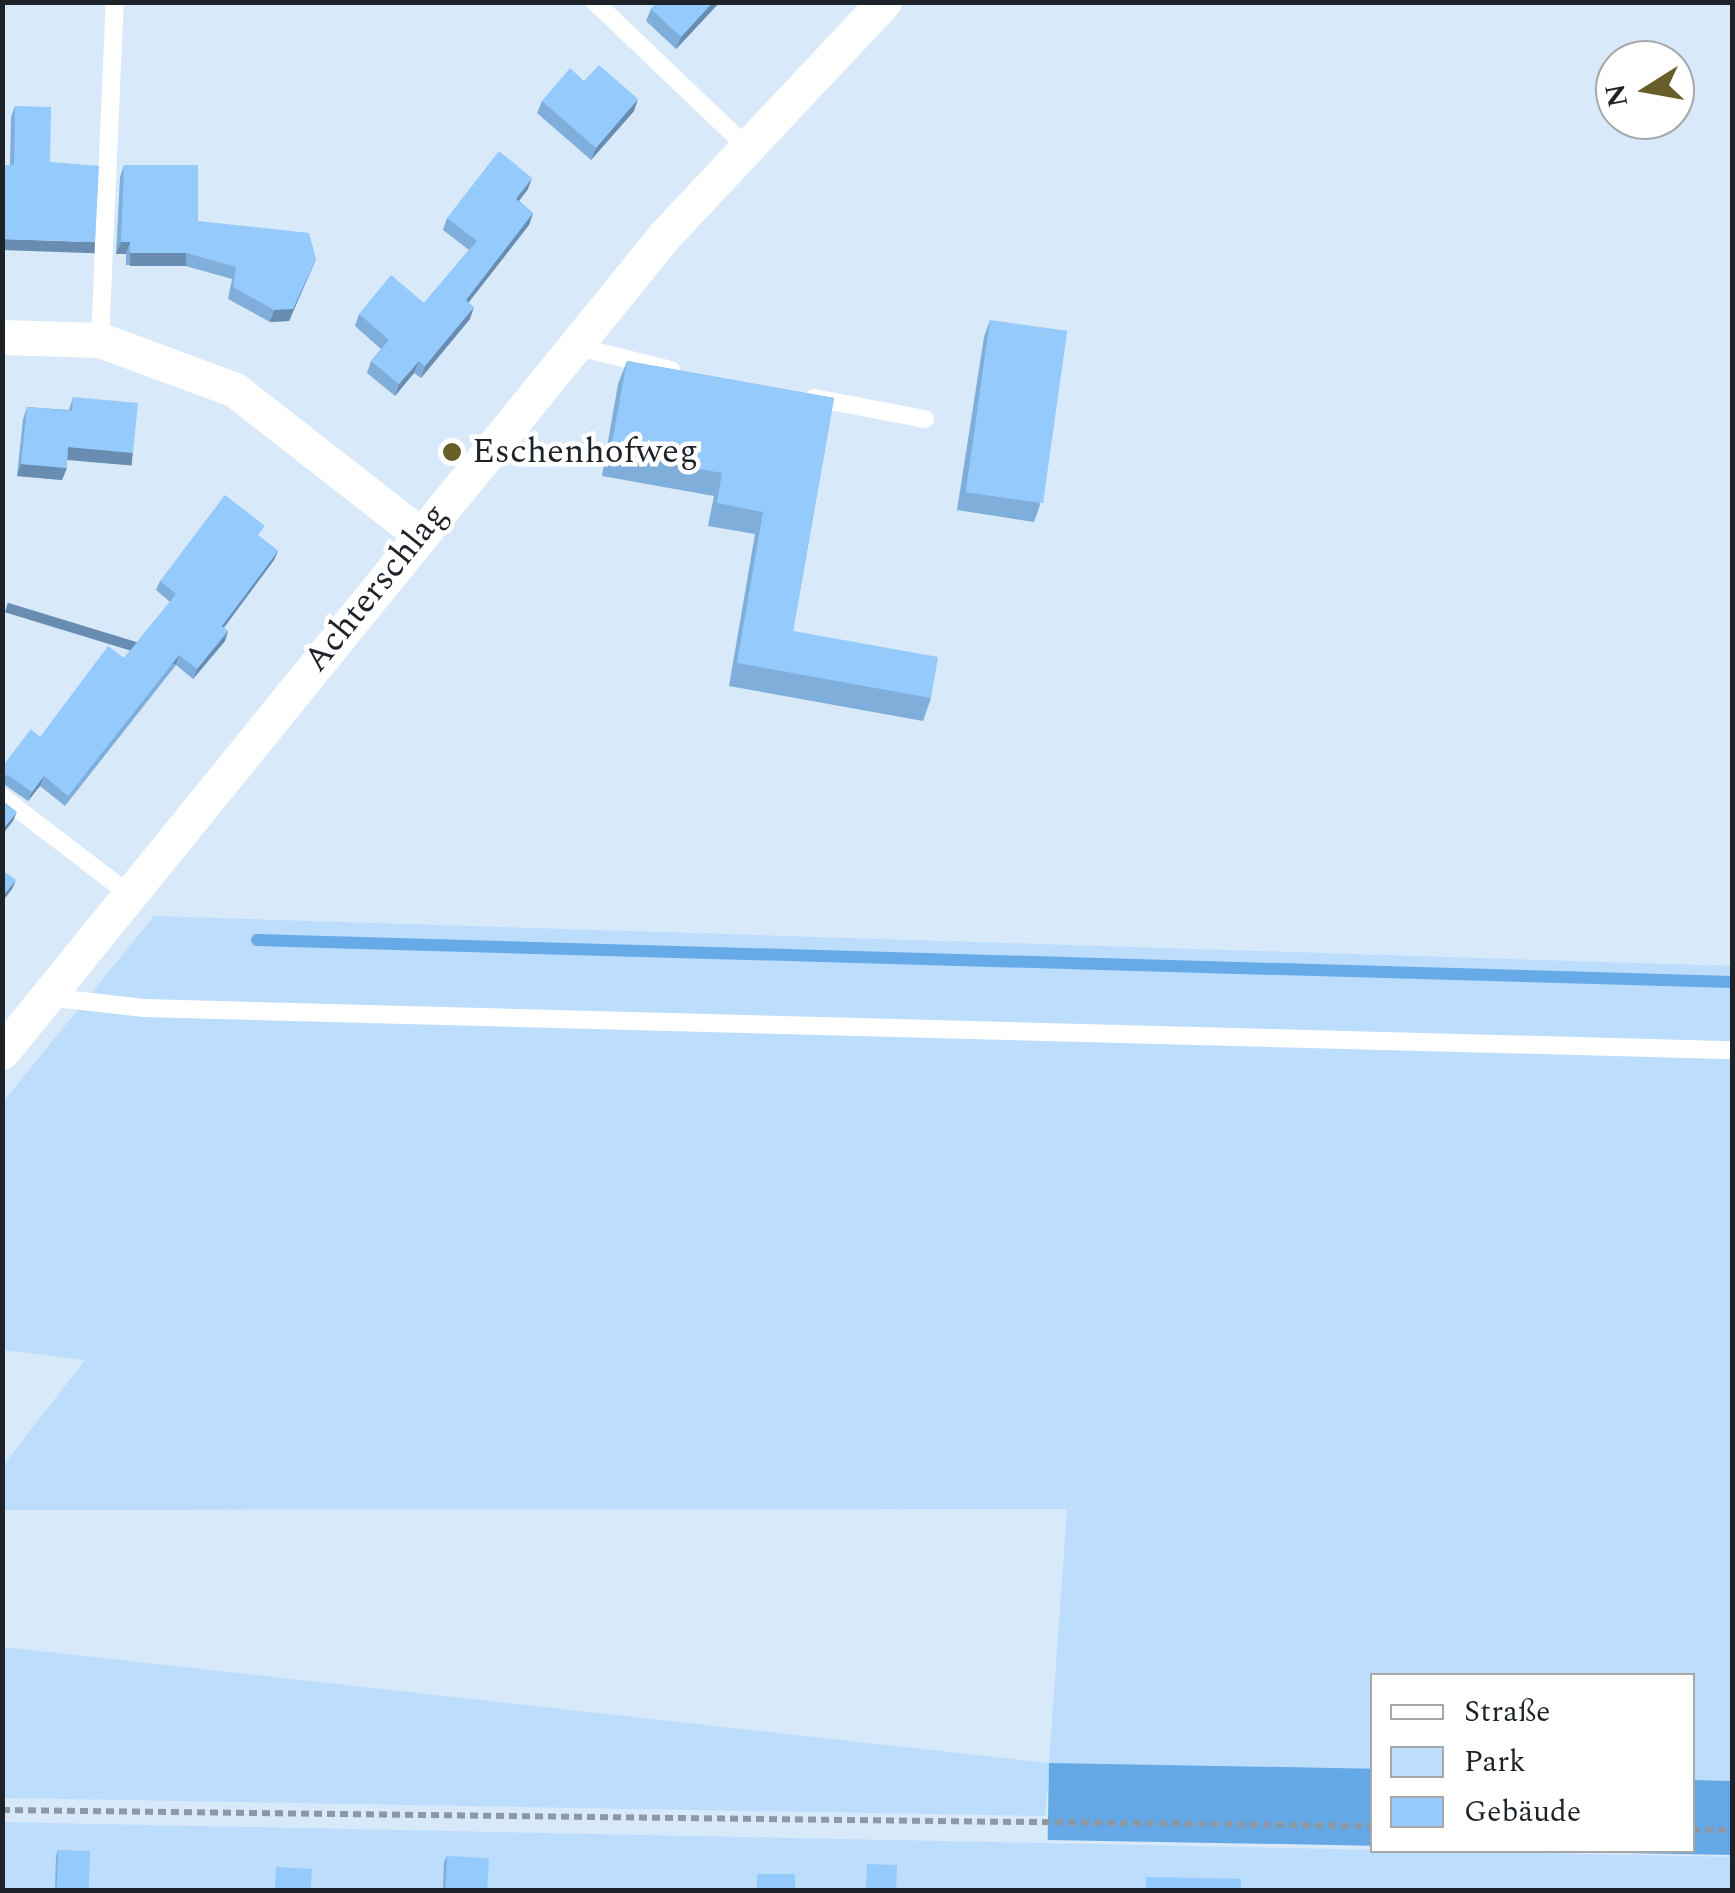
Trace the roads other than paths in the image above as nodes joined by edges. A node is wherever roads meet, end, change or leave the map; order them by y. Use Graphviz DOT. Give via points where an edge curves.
graph roads {
  1 [pos="115,2"];
  2 [pos="596,2"];
  3 [pos="884,2"];
  4 [pos="748,148"];
  5 [pos="2,338"];
  6 [pos="100,340"];
  7 [pos="574,346"];
  8 [pos="685,372"];
  9 [pos="796,394"];
  10 [pos="925,419"];
  11 [pos="420,534"];
  12 [pos="2,798"];
  13 [pos="129,894"];
  14 [pos="46,996"];
  15 [pos="1732,1050"];
  16 [pos="2,1052"];
  1 -- 6 [label="lane"];
  2 -- 4 [label="lane"];
  3 -- 4 [label="street, Achterschlag"];
  4 -- 7 [label="street, Achterschlag"];
  5 -- 6 [label="street"];
  6 -- 11 [label="street" via="234,390"];
  7 -- 8 [label="lane"];
  7 -- 11 [label="street, Achterschlag"];
  9 -- 10 [label="lane"];
  11 -- 13 [label="street, Achterschlag"];
  12 -- 13 [label="lane"];
  13 -- 14 [label="street, Achterschlag"];
  14 -- 15 [label="lane" via="144,1008"];
  14 -- 16 [label="street, Achterschlag"];
}
